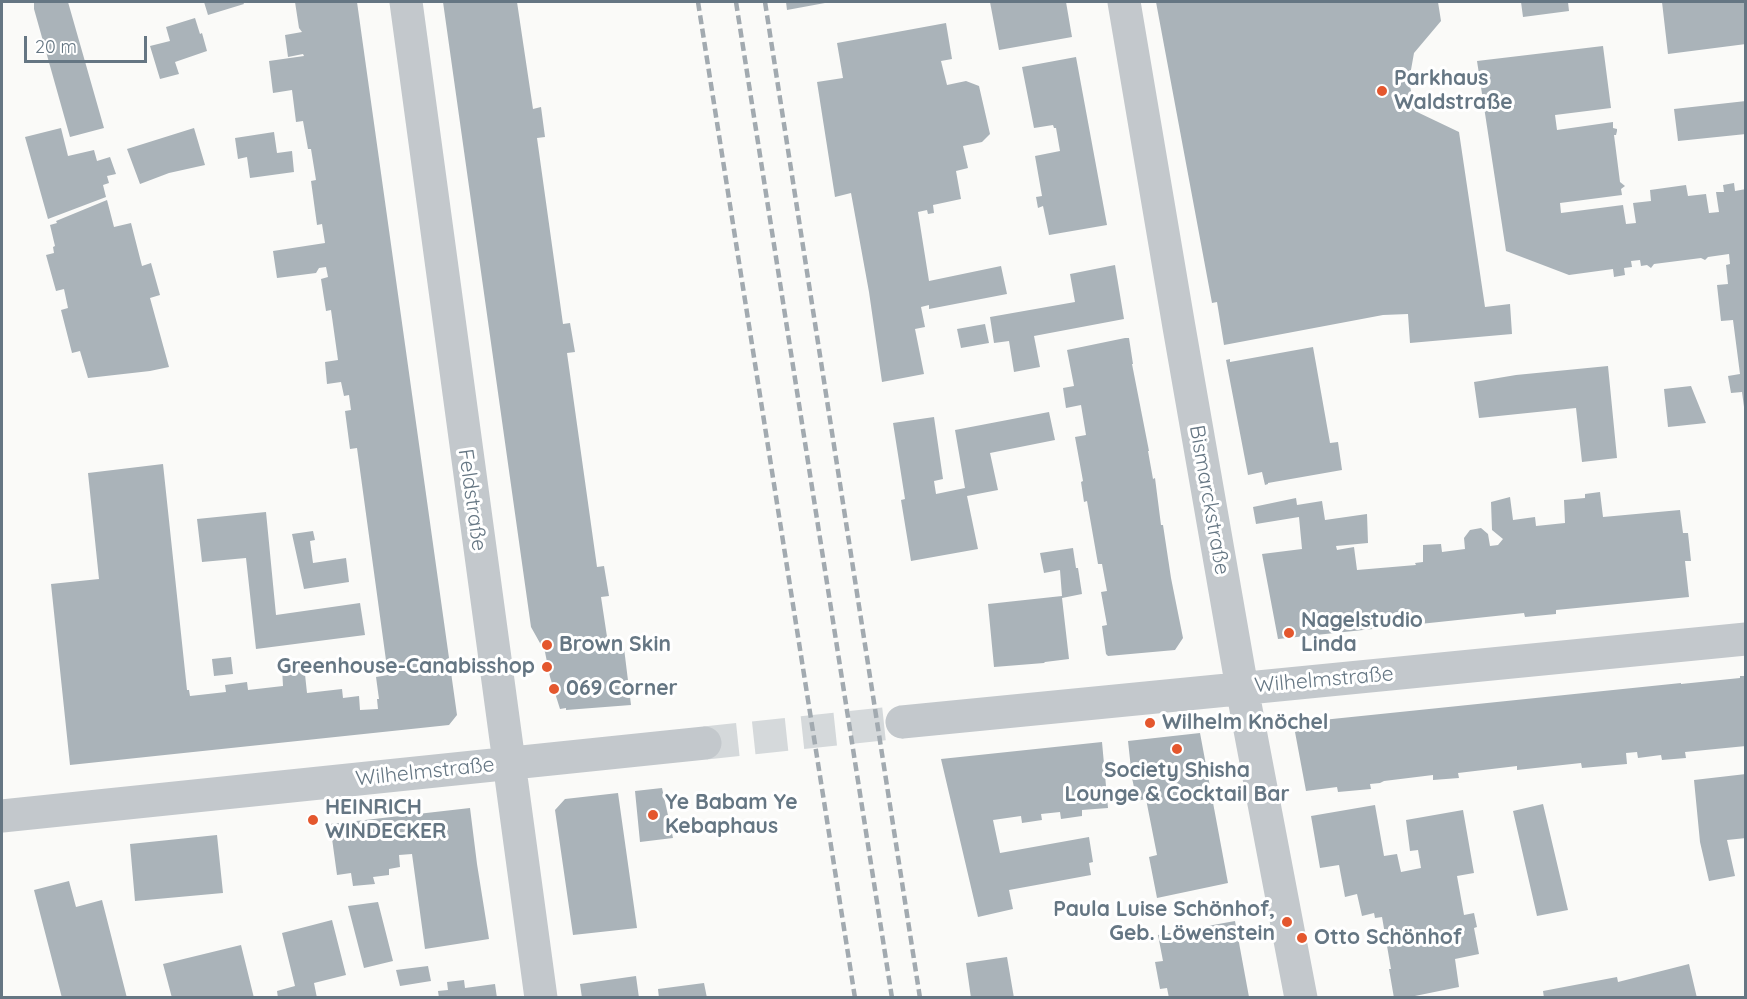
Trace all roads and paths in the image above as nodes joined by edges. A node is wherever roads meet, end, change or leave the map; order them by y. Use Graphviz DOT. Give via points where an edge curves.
graph roads {
  1 [pos="406,2"];
  2 [pos="1125,2"];
  3 [pos="1746,639"];
  4 [pos="1242,688"];
  5 [pos="902,722"];
  6 [pos="705,742"];
  7 [pos="508,764"];
  8 [pos="2,816"];
  9 [pos="541,998"];
  10 [pos="1301,998"];
  1 -- 7 [label="street, Feldstraße"];
  2 -- 4 [label="street, Bismarckstraße"];
  3 -- 4 [label="street, Wilhelmstraße"];
  4 -- 5 [label="street, Wilhelmstraße"];
  4 -- 10 [label="street, Bismarckstraße"];
  6 -- 7 [label="street, Wilhelmstraße"];
  7 -- 8 [label="street, Wilhelmstraße"];
  7 -- 9 [label="street, Feldstraße"];
}
